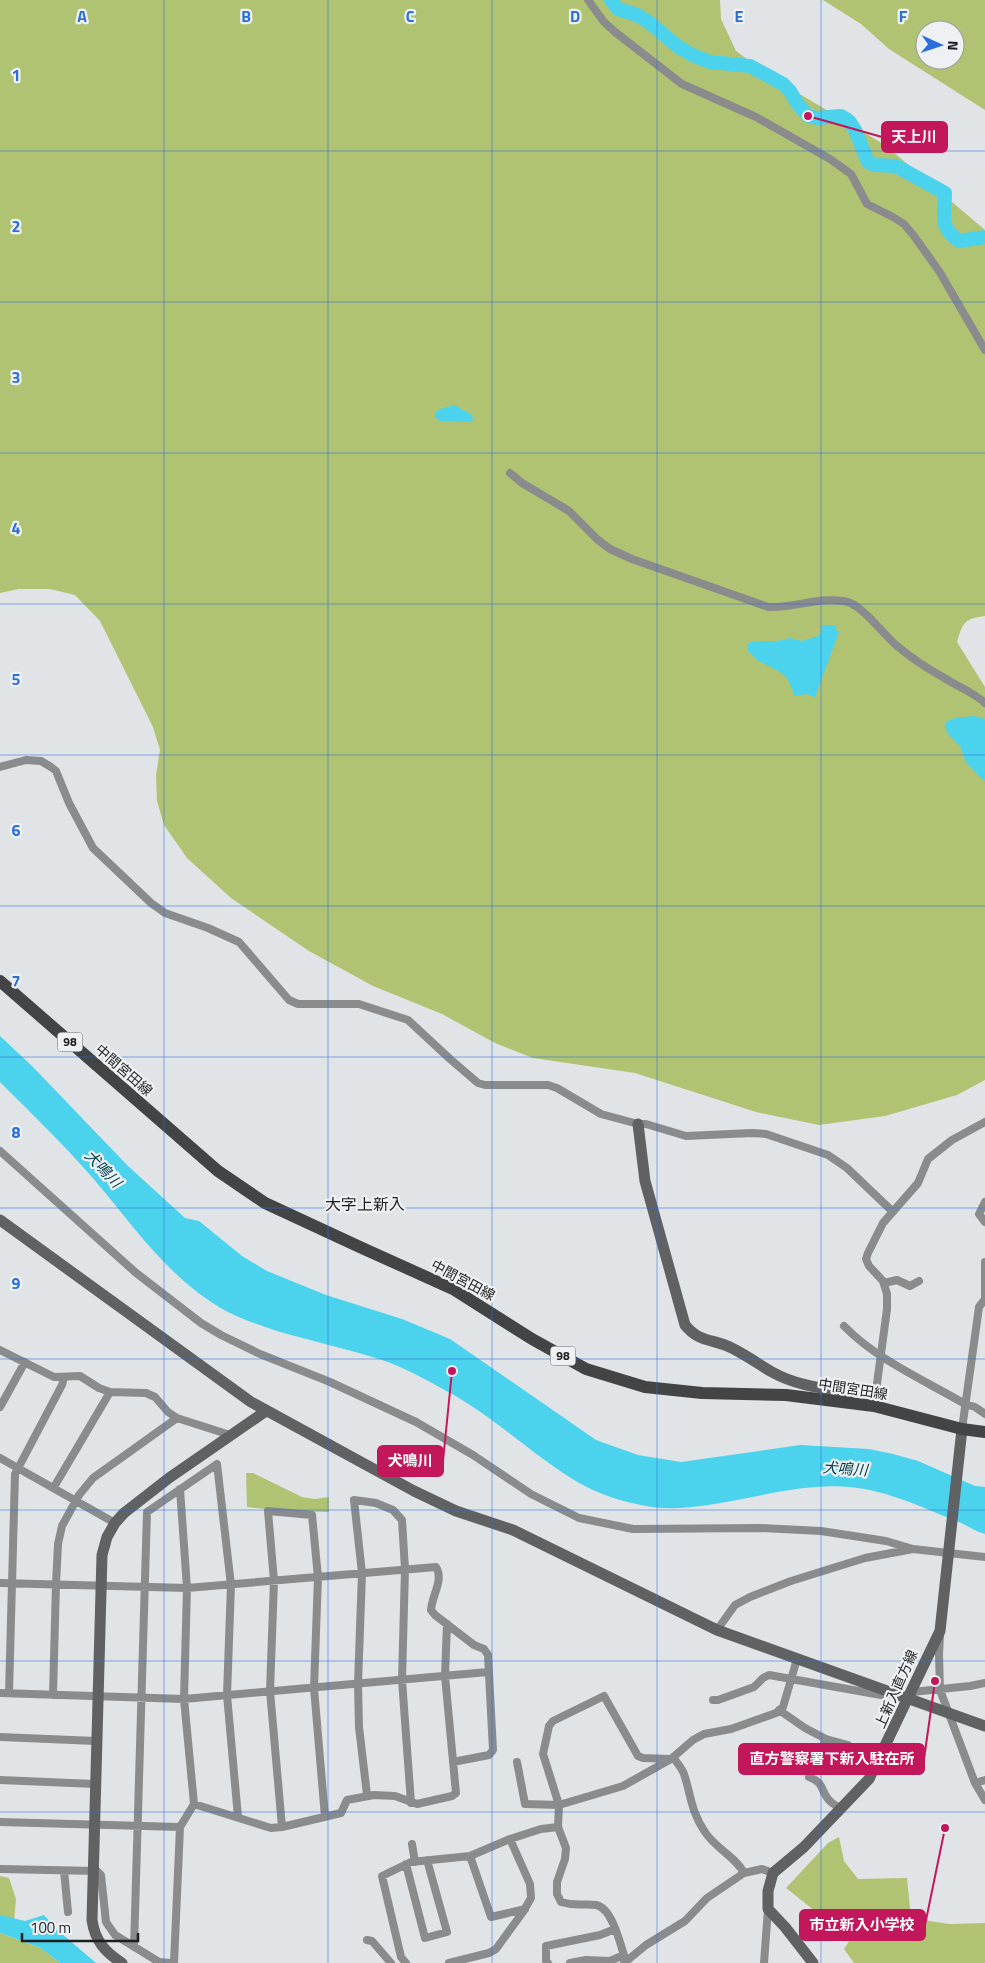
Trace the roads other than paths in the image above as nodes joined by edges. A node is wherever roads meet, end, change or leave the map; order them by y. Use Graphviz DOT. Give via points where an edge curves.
graph roads {
  1 [pos="588,0"];
  2 [pos="985,350"];
  3 [pos="510,473"];
  4 [pos="985,703"];
  5 [pos="0,767"];
  6 [pos="0,981"];
  7 [pos="985,1122"];
  8 [pos="638,1124"];
  9 [pos="0,1151"];
  10 [pos="985,1202"];
  11 [pos="892,1212"];
  12 [pos="0,1220"];
  13 [pos="985,1222"];
  14 [pos="985,1262"];
  15 [pos="919,1281"];
  16 [pos="884,1283"];
  17 [pos="844,1326"];
  18 [pos="0,1350"];
  19 [pos="881,1354"];
  20 [pos="25,1362"];
  21 [pos="64,1378"];
  22 [pos="110,1392"];
  23 [pos="848,1402"];
  24 [pos="965,1404"];
  25 [pos="874,1406"];
  26 [pos="0,1407"];
  27 [pos="266,1411"];
  28 [pos="985,1414"];
  29 [pos="177,1418"];
  30 [pos="985,1432"];
  31 [pos="230,1435"];
  32 [pos="961,1435"];
  33 [pos="0,1458"];
  34 [pos="17,1468"];
  35 [pos="54,1487"];
  36 [pos="180,1488"];
  37 [pos="76,1500"];
  38 [pos="115,1523"];
  39 [pos="913,1549"];
  40 [pos="950,1550"];
  41 [pos="985,1556"];
  42 [pos="405,1569"];
  43 [pos="362,1573"];
  44 [pos="318,1577"];
  45 [pos="274,1581"];
  46 [pos="0,1583"];
  47 [pos="12,1583"];
  48 [pos="56,1584"];
  49 [pos="231,1585"];
  50 [pos="100,1586"];
  51 [pos="145,1587"];
  52 [pos="188,1588"];
  53 [pos="447,1624"];
  54 [pos="717,1630"];
  55 [pos="940,1631"];
  56 [pos="797,1659"];
  57 [pos="488,1672"];
  58 [pos="445,1676"];
  59 [pos="792,1678"];
  60 [pos="402,1680"];
  61 [pos="985,1683"];
  62 [pos="358,1684"];
  63 [pos="314,1688"];
  64 [pos="940,1690"];
  65 [pos="270,1692"];
  66 [pos="889,1692"];
  67 [pos="0,1694"];
  68 [pos="9,1694"];
  69 [pos="53,1695"];
  70 [pos="227,1695"];
  71 [pos="911,1695"];
  72 [pos="98,1696"];
  73 [pos="142,1698"];
  74 [pos="184,1699"];
  75 [pos="713,1700"];
  76 [pos="780,1710"];
  77 [pos="948,1712"];
  78 [pos="985,1726"];
  79 [pos="0,1737"];
  80 [pos="826,1739"];
  81 [pos="96,1741"];
  82 [pos="848,1745"];
  83 [pos="672,1759"];
  84 [pos="453,1762"];
  85 [pos="517,1762"];
  86 [pos="0,1780"];
  87 [pos="985,1780"];
  88 [pos="95,1784"];
  89 [pos="975,1784"];
  90 [pos="367,1795"];
  91 [pos="985,1800"];
  92 [pos="411,1803"];
  93 [pos="194,1804"];
  94 [pos="559,1805"];
  95 [pos="842,1809"];
  96 [pos="238,1817"];
  97 [pos="325,1817"];
  98 [pos="0,1822"];
  99 [pos="94,1825"];
  100 [pos="138,1826"];
  101 [pos="180,1827"];
  102 [pos="282,1827"];
  103 [pos="558,1827"];
  104 [pos="510,1839"];
  105 [pos="412,1844"];
  106 [pos="470,1856"];
  107 [pos="428,1860"];
  108 [pos="415,1862"];
  109 [pos="406,1864"];
  110 [pos="0,1869"];
  111 [pos="64,1871"];
  112 [pos="92,1871"];
  113 [pos="744,1873"];
  114 [pos="774,1873"];
  115 [pos="525,1909"];
  116 [pos="768,1909"];
  117 [pos="68,1912"];
  118 [pos="615,1929"];
  119 [pos="367,1940"];
  120 [pos="134,1947"];
  121 [pos="625,1960"];
  122 [pos="122,1963"];
  123 [pos="170,1963"];
  124 [pos="174,1963"];
  125 [pos="391,1963"];
  126 [pos="406,1963"];
  127 [pos="449,1963"];
  128 [pos="548,1963"];
  129 [pos="570,1963"];
  130 [pos="764,1963"];
  131 [pos="813,1963"];
  1 -- 2 [label="street" via="610,27 682,84 756,116 851,174 867,204 894,217 914,236 939,271"];
  3 -- 4 [label="street" via="569,511 610,549 632,559 768,608 820,600 856,605 902,651"];
  5 -- 8 [label="street" via="26,760 41,761 51,766 93,848 165,913 239,942 289,1000 298,1004 359,1004 395,1014 408,1020 478,1083 548,1085 601,1114"];
  6 -- 23 [label="main road, 中間宮田線 / 98" via="218,1171 258,1198 453,1289 586,1369 645,1387 702,1393 771,1393"];
  7 -- 11 [label="street" via="928,1158 918,1182"];
  8 -- 11 [label="street" via="686,1136 766,1134 828,1154"];
  8 -- 23 [label="street" via="645,1181 685,1325 692,1334 725,1345 785,1378 813,1387 846,1392"];
  9 -- 39 [label="street" via="136,1272 221,1336 416,1422 531,1494 579,1518 633,1528 821,1531 886,1541"];
  10 -- 13 [label="street" via="979,1214"];
  11 -- 16 [label="street" via="883,1223 866,1259"];
  12 -- 27 [label="street"];
  14 -- 24 [label="street" via="985,1299 979,1307"];
  15 -- 16 [label="street" via="910,1286 897,1280"];
  16 -- 19 [label="street" via="888,1309"];
  17 -- 19 [label="street"];
  18 -- 20 [label="street"];
  19 -- 24 [label="street"];
  19 -- 25 [label="street"];
  20 -- 21 [label="street" via="54,1377"];
  20 -- 26 [label="street"];
  21 -- 22 [label="street" via="80,1376"];
  21 -- 34 [label="street"];
  22 -- 29 [label="street" via="146,1392"];
  22 -- 35 [label="street"];
  23 -- 25 [label="main road, 中間宮田線 / 98"];
  24 -- 28 [label="street"];
  24 -- 32 [label="street"];
  25 -- 32 [label="main road, 中間宮田線 / 98"];
  27 -- 31 [label="street"];
  27 -- 54 [label="street" via="427,1498 513,1530"];
  29 -- 31 [label="street"];
  29 -- 37 [label="street" via="94,1478"];
  30 -- 32 [label="main road, 中間宮田線 / 98"];
  31 -- 38 [label="street" via="124,1512"];
  32 -- 40 [label="street, 上新入直方線"];
  33 -- 34 [label="street"];
  34 -- 35 [label="street"];
  34 -- 47 [label="street"];
  35 -- 37 [label="street"];
  36 -- 49 [label="street" via="218,1464"];
  36 -- 51 [label="street" via="147,1512"];
  36 -- 52 [label="street"];
  37 -- 38 [label="street"];
  37 -- 48 [label="street" via="62,1526"];
  38 -- 50 [label="street" via="102,1555"];
  39 -- 40 [label="street"];
  39 -- 54 [label="street" via="865,1558 750,1596 735,1606"];
  40 -- 41 [label="street"];
  40 -- 55 [label="street, 上新入直方線"];
  42 -- 43 [label="street"];
  42 -- 43 [label="street" via="402,1520 393,1510 376,1503 354,1500"];
  42 -- 53 [label="street" via="436,1567 438,1583 431,1610"];
  42 -- 60 [label="street"];
  43 -- 44 [label="street"];
  43 -- 62 [label="street"];
  44 -- 45 [label="street"];
  44 -- 45 [label="street" via="312,1515 268,1511"];
  44 -- 63 [label="street"];
  45 -- 49 [label="street"];
  45 -- 65 [label="street"];
  46 -- 47 [label="street"];
  47 -- 48 [label="street"];
  47 -- 68 [label="street"];
  48 -- 50 [label="street"];
  48 -- 69 [label="street"];
  49 -- 52 [label="street"];
  49 -- 70 [label="street"];
  50 -- 51 [label="street"];
  50 -- 72 [label="street"];
  51 -- 52 [label="street"];
  51 -- 73 [label="street"];
  52 -- 74 [label="street"];
  53 -- 57 [label="street" via="484,1649 488,1655"];
  53 -- 58 [label="street"];
  54 -- 56 [label="street"];
  55 -- 64 [label="street"];
  55 -- 71 [label="street, 上新入直方線"];
  56 -- 59 [label="street"];
  56 -- 66 [label="street"];
  57 -- 58 [label="street"];
  57 -- 84 [label="street" via="493,1750 489,1755"];
  58 -- 60 [label="street"];
  58 -- 84 [label="street"];
  59 -- 66 [label="street" via="881,1694"];
  59 -- 75 [label="street" via="769,1675 754,1687"];
  59 -- 76 [label="street"];
  60 -- 62 [label="street"];
  60 -- 92 [label="street"];
  61 -- 64 [label="street"];
  62 -- 63 [label="street"];
  62 -- 90 [label="street"];
  63 -- 65 [label="street"];
  63 -- 97 [label="street"];
  64 -- 71 [label="street"];
  64 -- 77 [label="street"];
  65 -- 70 [label="street"];
  65 -- 102 [label="street"];
  66 -- 71 [label="street"];
  67 -- 68 [label="street"];
  68 -- 69 [label="street"];
  69 -- 72 [label="street"];
  70 -- 74 [label="street"];
  70 -- 96 [label="street"];
  71 -- 77 [label="street"];
  71 -- 95 [label="street, 上新入直方線" via="869,1779"];
  72 -- 73 [label="street"];
  72 -- 81 [label="street"];
  73 -- 74 [label="street"];
  73 -- 100 [label="street"];
  74 -- 93 [label="street"];
  76 -- 80 [label="street"];
  76 -- 83 [label="street" via="739,1727 704,1734"];
  77 -- 78 [label="street"];
  77 -- 89 [label="street"];
  79 -- 81 [label="street"];
  80 -- 82 [label="street"];
  80 -- 95 [label="street" via="809,1777 822,1785 830,1802"];
  81 -- 88 [label="street"];
  83 -- 94 [label="street" via="623,1786"];
  83 -- 94 [label="street" via="638,1756 604,1696 561,1716 549,1726 543,1754"];
  83 -- 113 [label="street" via="684,1772 694,1814 705,1833 741,1866"];
  84 -- 92 [label="street" via="456,1792 452,1796"];
  85 -- 94 [label="street" via="526,1804"];
  86 -- 88 [label="street"];
  87 -- 89 [label="street"];
  88 -- 99 [label="street"];
  89 -- 91 [label="street"];
  90 -- 92 [label="street" via="395,1796"];
  90 -- 97 [label="street" via="347,1800 341,1813"];
  93 -- 96 [label="street"];
  93 -- 101 [label="street"];
  94 -- 103 [label="street"];
  95 -- 114 [label="street, 上新入直方線"];
  96 -- 102 [label="street" via="271,1828"];
  97 -- 102 [label="street"];
  98 -- 99 [label="street"];
  99 -- 100 [label="street"];
  99 -- 112 [label="street"];
  100 -- 101 [label="street"];
  100 -- 120 [label="street"];
  101 -- 124 [label="street"];
  103 -- 104 [label="street"];
  103 -- 118 [label="street" via="566,1848 557,1882 561,1902 602,1908"];
  104 -- 106 [label="street"];
  104 -- 115 [label="street" via="530,1884 531,1898"];
  105 -- 108 [label="street"];
  106 -- 107 [label="street"];
  106 -- 115 [label="street" via="491,1916"];
  107 -- 108 [label="street"];
  107 -- 109 [label="street" via="447,1932 425,1938"];
  108 -- 109 [label="street"];
  109 -- 126 [label="street" via="382,1876 401,1957"];
  110 -- 111 [label="street"];
  111 -- 112 [label="street"];
  111 -- 117 [label="street"];
  112 -- 120 [label="street" via="101,1875 106,1922 115,1935"];
  112 -- 122 [label="street" via="93,1929 104,1950"];
  113 -- 114 [label="street" via="762,1870"];
  113 -- 121 [label="street" via="707,1898 685,1921"];
  114 -- 116 [label="street" via="768,1890"];
  115 -- 127 [label="street" via="496,1949"];
  116 -- 130 [label="street"];
  116 -- 131 [label="street"];
  118 -- 121 [label="street"];
  118 -- 128 [label="street" via="546,1946"];
  119 -- 125 [label="street" via="372,1940"];
  120 -- 123 [label="street" via="159,1962"];
  121 -- 129 [label="street"];
}
